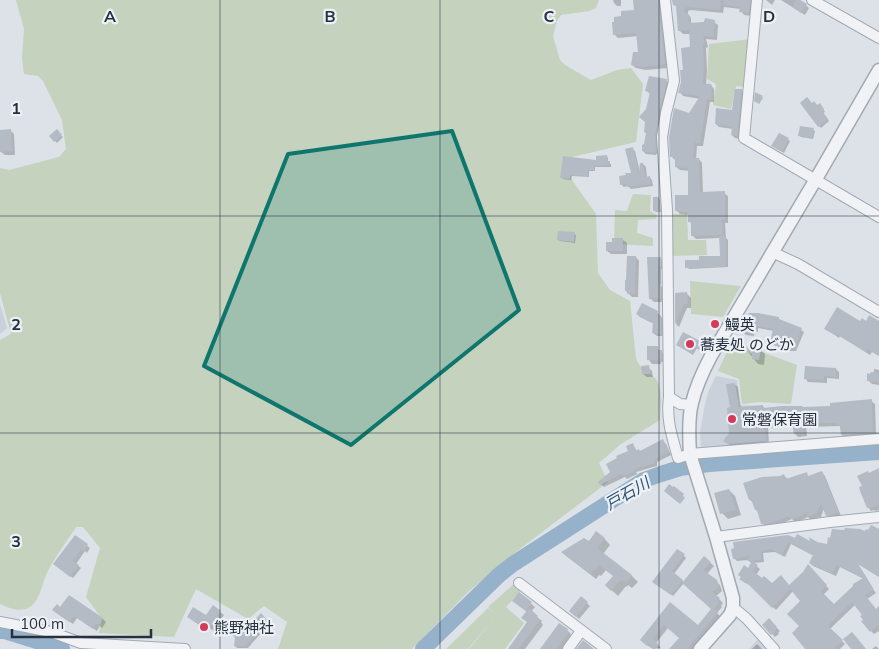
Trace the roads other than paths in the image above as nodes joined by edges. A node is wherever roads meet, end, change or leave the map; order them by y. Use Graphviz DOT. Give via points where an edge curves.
graph roads {
  1 [pos="665,0"];
  2 [pos="757,0"];
  3 [pos="812,0"];
  4 [pos="879,38"];
  5 [pos="879,70"];
  6 [pos="816,179"];
  7 [pos="879,217"];
  8 [pos="772,252"];
  9 [pos="879,312"];
  10 [pos="669,397"];
  11 [pos="692,405"];
  12 [pos="879,439"];
  13 [pos="690,456"];
  14 [pos="879,517"];
  15 [pos="716,537"];
  16 [pos="519,583"];
  17 [pos="733,607"];
  18 [pos="0,622"];
  19 [pos="582,630"];
  20 [pos="140,647"];
  21 [pos="184,649"];
  22 [pos="568,649"];
  23 [pos="606,649"];
  24 [pos="700,649"];
  25 [pos="774,649"];
  1 -- 10 [label="street" via="674,81 662,137 667,210"];
  2 -- 6 [label="street" via="744,138"];
  3 -- 4 [label="street"];
  5 -- 6 [label="street"];
  6 -- 7 [label="street"];
  6 -- 8 [label="street"];
  8 -- 9 [label="street"];
  8 -- 11 [label="street" via="703,372"];
  10 -- 11 [label="street" via="680,404"];
  10 -- 13 [label="street" via="668,420 678,458"];
  11 -- 13 [label="street"];
  12 -- 13 [label="street"];
  13 -- 15 [label="street"];
  14 -- 15 [label="street"];
  15 -- 17 [label="street"];
  16 -- 19 [label="street"];
  17 -- 24 [label="street" via="730,615"];
  17 -- 25 [label="street"];
  18 -- 20 [label="street" via="51,632 81,643"];
  19 -- 22 [label="street"];
  19 -- 23 [label="street"];
  20 -- 21 [label="street"];
}
